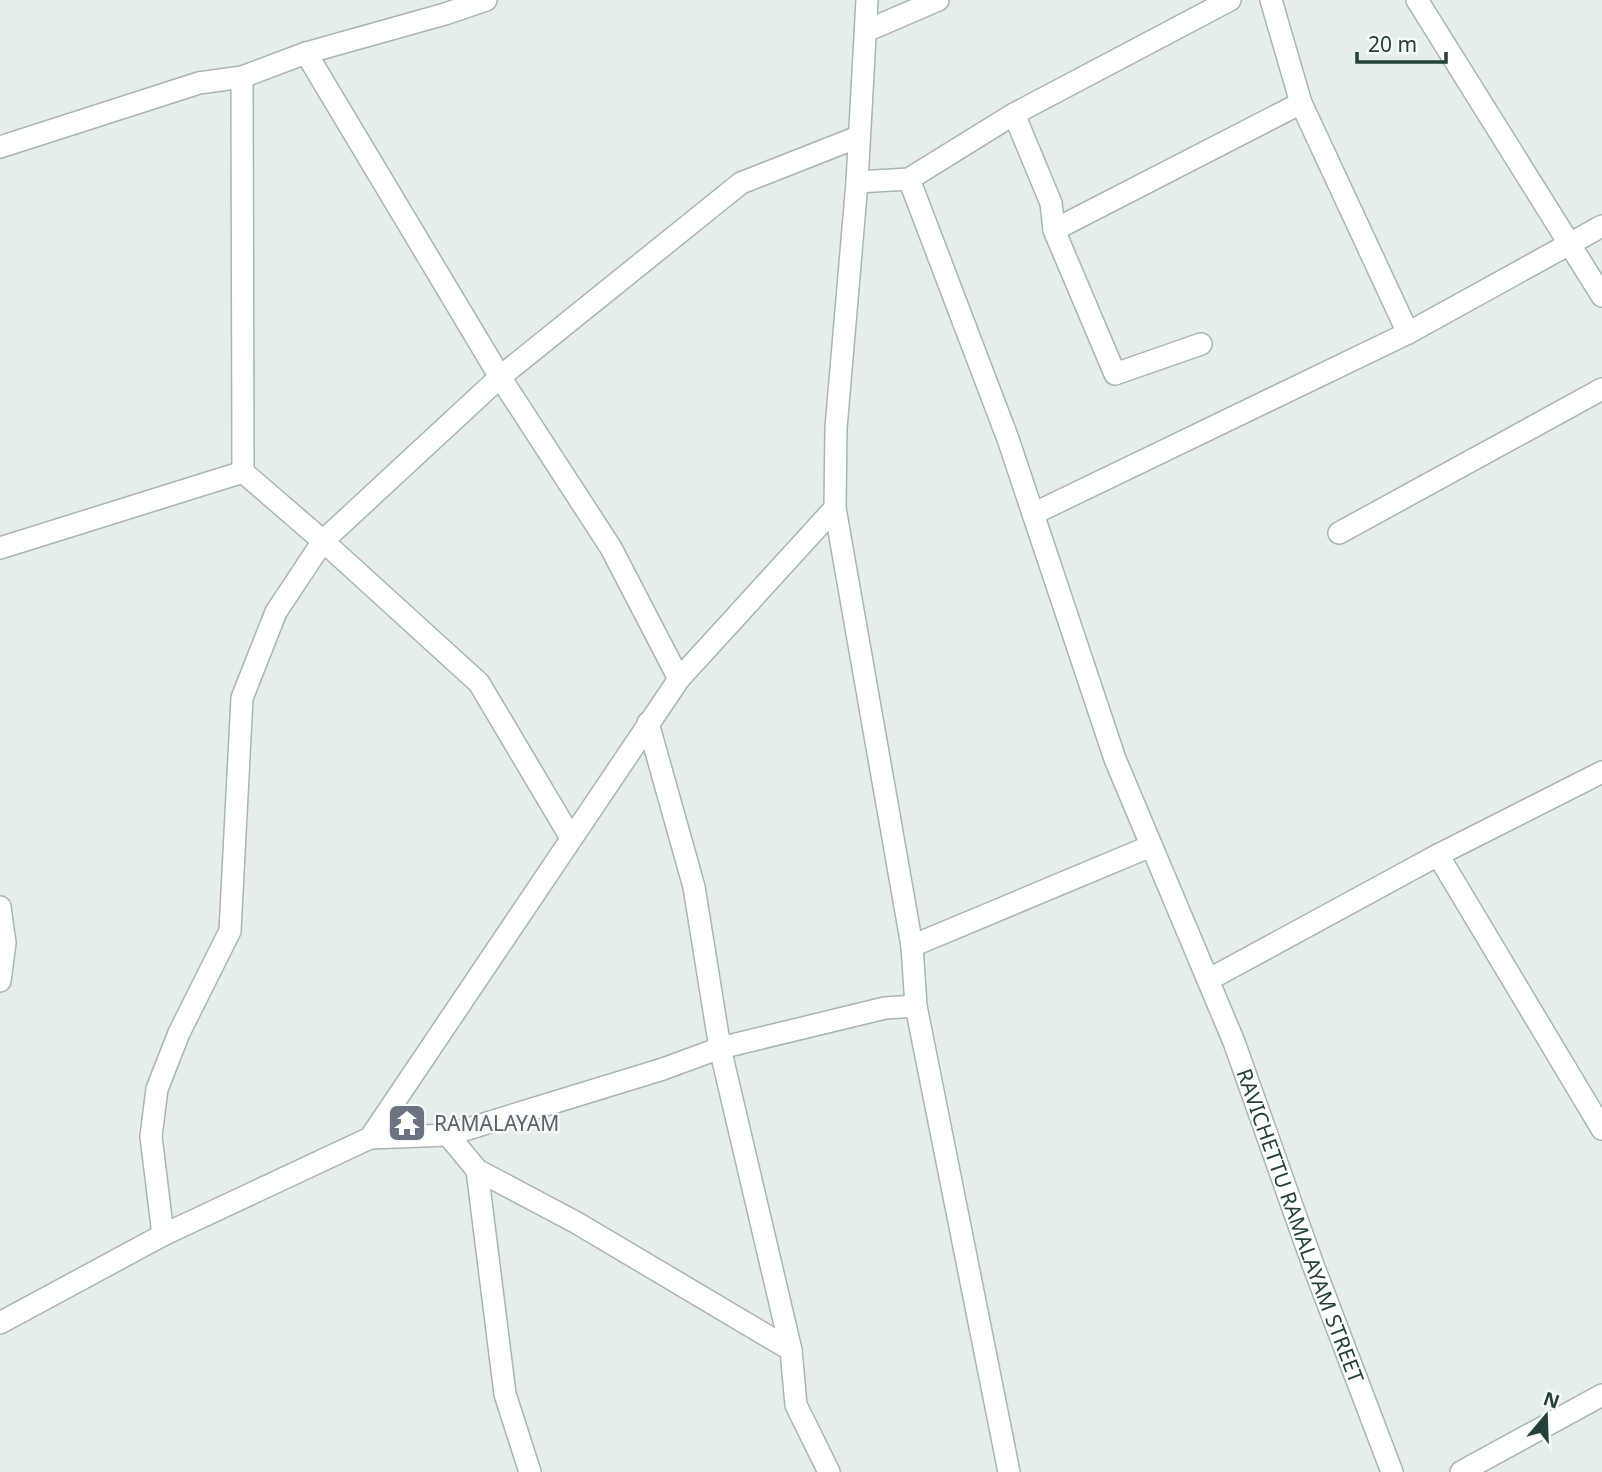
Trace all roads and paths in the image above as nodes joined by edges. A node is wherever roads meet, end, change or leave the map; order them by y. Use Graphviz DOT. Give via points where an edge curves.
graph roads {
  1 [pos="486,0"];
  2 [pos="867,0"];
  3 [pos="938,0"];
  4 [pos="1230,0"];
  5 [pos="1271,0"];
  6 [pos="1417,0"];
  7 [pos="866,31"];
  8 [pos="306,53"];
  9 [pos="242,77"];
  10 [pos="1301,103"];
  11 [pos="1014,114"];
  12 [pos="858,137"];
  13 [pos="0,147"];
  14 [pos="909,179"];
  15 [pos="857,182"];
  16 [pos="1602,226"];
  17 [pos="1054,230"];
  18 [pos="1570,246"];
  19 [pos="1602,296"];
  20 [pos="1408,333"];
  21 [pos="1201,344"];
  22 [pos="500,377"];
  23 [pos="1602,389"];
  24 [pos="243,472"];
  25 [pos="835,508"];
  26 [pos="1032,514"];
  27 [pos="1339,533"];
  28 [pos="323,541"];
  29 [pos="0,548"];
  30 [pos="679,680"];
  31 [pos="648,723"];
  32 [pos="1602,772"];
  33 [pos="571,838"];
  34 [pos="1151,846"];
  35 [pos="1438,855"];
  36 [pos="0,907"];
  37 [pos="912,946"];
  38 [pos="1208,979"];
  39 [pos="0,981"];
  40 [pos="916,1006"];
  41 [pos="720,1048"];
  42 [pos="1602,1129"];
  43 [pos="448,1135"];
  44 [pos="370,1138"];
  45 [pos="477,1170"];
  46 [pos="163,1235"];
  47 [pos="0,1323"];
  48 [pos="791,1350"];
  49 [pos="1602,1395"];
  50 [pos="530,1472"];
  51 [pos="829,1472"];
  52 [pos="1009,1472"];
  53 [pos="1392,1472"];
  54 [pos="1461,1472"];
  1 -- 8 [label="street"];
  2 -- 7 [label="street"];
  3 -- 7 [label="street"];
  4 -- 11 [label="street"];
  5 -- 10 [label="street"];
  6 -- 18 [label="street"];
  7 -- 12 [label="street"];
  8 -- 9 [label="street"];
  8 -- 22 [label="street"];
  9 -- 13 [label="street" via="199,83"];
  9 -- 24 [label="street"];
  10 -- 17 [label="street"];
  10 -- 20 [label="street"];
  11 -- 14 [label="street"];
  11 -- 17 [label="street" via="1051,203"];
  12 -- 15 [label="street"];
  12 -- 22 [label="street" via="741,183"];
  14 -- 15 [label="street"];
  14 -- 26 [label="street, RAVICHETTU RAMALAYAM STREET"];
  15 -- 25 [label="street" via="836,428"];
  16 -- 18 [label="street"];
  17 -- 21 [label="street" via="1115,374"];
  18 -- 19 [label="street"];
  18 -- 20 [label="street"];
  20 -- 26 [label="street"];
  22 -- 28 [label="street"];
  22 -- 30 [label="street" via="611,548"];
  23 -- 27 [label="street"];
  24 -- 28 [label="street"];
  24 -- 29 [label="street"];
  25 -- 30 [label="street"];
  25 -- 37 [label="street"];
  26 -- 34 [label="street, RAVICHETTU RAMALAYAM STREET" via="1115,760"];
  28 -- 33 [label="street" via="479,683"];
  28 -- 46 [label="street" via="276,612 242,698 230,931 178,1033 157,1089 150,1136"];
  30 -- 31 [label="street"];
  31 -- 33 [label="street"];
  31 -- 41 [label="street" via="694,887"];
  32 -- 35 [label="street"];
  33 -- 44 [label="street"];
  34 -- 37 [label="street"];
  34 -- 38 [label="street, RAVICHETTU RAMALAYAM STREET"];
  35 -- 38 [label="street"];
  35 -- 42 [label="street"];
  36 -- 39 [label="street" via="5,943"];
  37 -- 40 [label="street"];
  38 -- 53 [label="street, RAVICHETTU RAMALAYAM STREET"];
  40 -- 41 [label="street" via="885,1008"];
  40 -- 52 [label="street"];
  41 -- 43 [label="street"];
  41 -- 48 [label="street"];
  43 -- 44 [label="street"];
  43 -- 45 [label="street"];
  44 -- 46 [label="street"];
  45 -- 48 [label="street" via="577,1223"];
  45 -- 50 [label="street" via="505,1394"];
  46 -- 47 [label="street"];
  48 -- 51 [label="street" via="796,1405"];
  49 -- 54 [label="street"];
}
